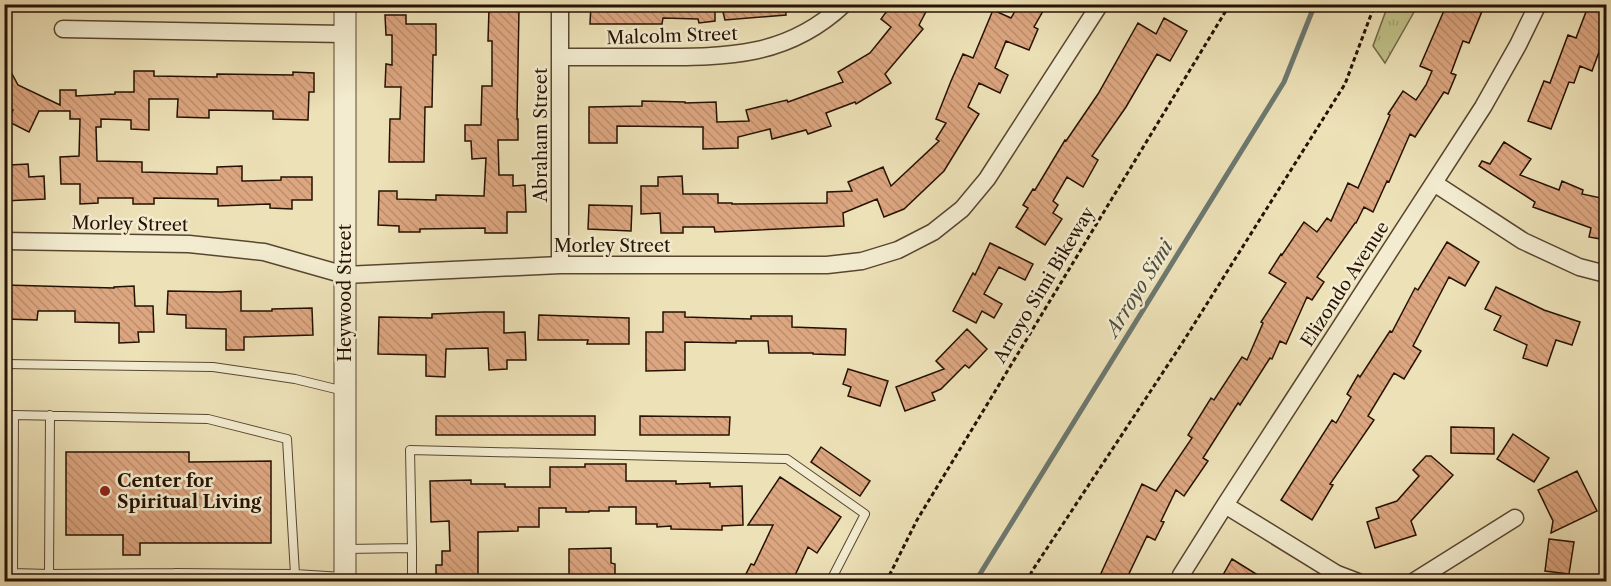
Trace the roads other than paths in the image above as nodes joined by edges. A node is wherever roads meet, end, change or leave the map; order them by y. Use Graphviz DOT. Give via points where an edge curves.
graph roads {
  1 [pos="345,4"];
  2 [pos="560,4"];
  3 [pos="844,4"];
  4 [pos="1100,4"];
  5 [pos="1538,4"];
  6 [pos="63,29"];
  7 [pos="345,34"];
  8 [pos="560,57"];
  9 [pos="1434,183"];
  10 [pos="4,241"];
  11 [pos="560,265"];
  12 [pos="1606,274"];
  13 [pos="345,275"];
  14 [pos="4,364"];
  15 [pos="345,391"];
  16 [pos="9,415"];
  17 [pos="50,415"];
  18 [pos="1225,506"];
  19 [pos="1515,518"];
  20 [pos="412,548"];
  21 [pos="345,549"];
  22 [pos="49,574"];
  23 [pos="296,574"];
  24 [pos="176,577"];
  25 [pos="305,578"];
  26 [pos="345,579"];
  27 [pos="412,582"];
  28 [pos="830,582"];
  29 [pos="1179,582"];
  30 [pos="1358,582"];
  31 [pos="1413,582"];
  1 -- 7 [label="street, Heywood Street"];
  2 -- 8 [label="street, Abraham Street"];
  3 -- 8 [label="street, Malcolm Street" via="811,30 751,53 712,57"];
  4 -- 11 [label="street, Morley Street" via="987,179 962,209 933,232 898,250 862,261 826,265"];
  5 -- 9 [label="street, Elizondo Avenue" via="1483,106"];
  6 -- 7 [label="street"];
  7 -- 13 [label="street, Heywood Street"];
  8 -- 11 [label="street, Abraham Street"];
  9 -- 12 [label="street" via="1524,241 1579,267"];
  9 -- 18 [label="street, Elizondo Avenue"];
  10 -- 13 [label="street, Morley Street" via="200,246 264,252"];
  11 -- 13 [label="street, Morley Street"];
  13 -- 15 [label="street, Heywood Street"];
  14 -- 15 [label="lane" via="213,367 296,379"];
  15 -- 21 [label="street, Heywood Street"];
  16 -- 17 [label="lane"];
  16 -- 22 [label="lane" via="13,573"];
  17 -- 22 [label="lane"];
  17 -- 23 [label="lane" via="208,419 287,440"];
  18 -- 29 [label="street, Elizondo Avenue"];
  18 -- 30 [label="street" via="1337,574"];
  19 -- 31 [label="street"];
  20 -- 21 [label="lane"];
  20 -- 27 [label="lane"];
  20 -- 28 [label="lane" via="410,450 787,459 865,514"];
  21 -- 26 [label="street, Heywood Street"];
  22 -- 24 [label="lane"];
  23 -- 24 [label="lane"];
  23 -- 25 [label="lane"];
  25 -- 26 [label="lane"];
}
